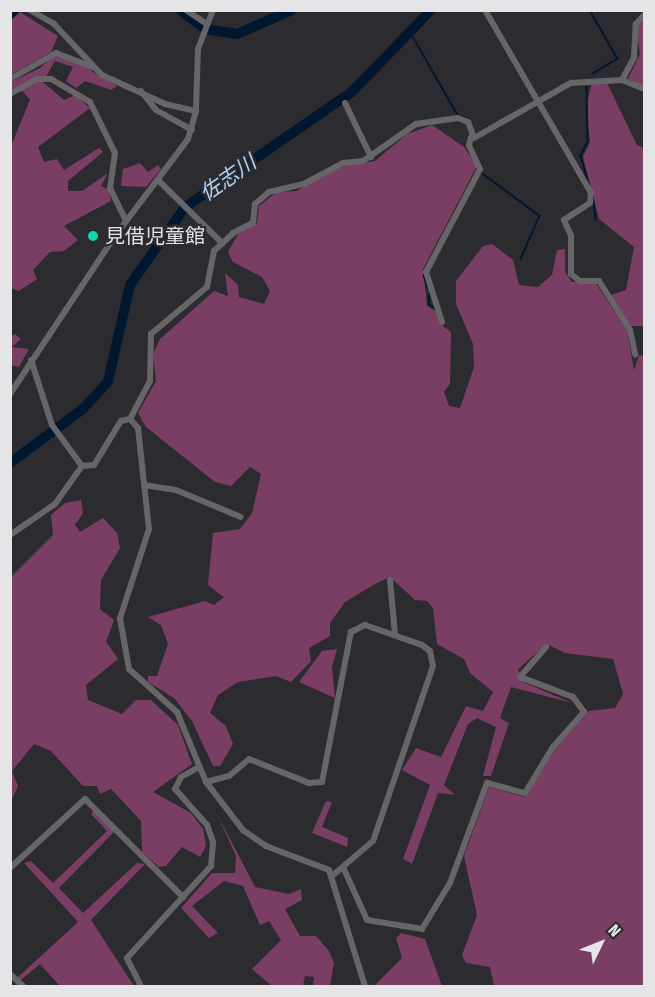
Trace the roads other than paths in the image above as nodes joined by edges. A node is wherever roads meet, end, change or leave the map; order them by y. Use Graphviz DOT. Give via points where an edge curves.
graph roads {
  1 [pos="30,10"];
  2 [pos="186,10"];
  3 [pos="213,10"];
  4 [pos="485,10"];
  5 [pos="645,15"];
  6 [pos="207,24"];
  7 [pos="93,67"];
  8 [pos="10,79"];
  9 [pos="622,80"];
  10 [pos="645,89"];
  11 [pos="141,91"];
  12 [pos="10,94"];
  13 [pos="537,100"];
  14 [pos="345,103"];
  15 [pos="196,111"];
  16 [pos="192,130"];
  17 [pos="471,137"];
  18 [pos="371,157"];
  19 [pos="158,180"];
  20 [pos="126,221"];
  21 [pos="222,243"];
  22 [pos="442,322"];
  23 [pos="635,354"];
  24 [pos="31,360"];
  25 [pos="10,394"];
  26 [pos="130,419"];
  27 [pos="82,466"];
  28 [pos="144,485"];
  29 [pos="241,517"];
  30 [pos="10,535"];
  31 [pos="390,579"];
  32 [pos="396,634"];
  33 [pos="546,647"];
  34 [pos="199,767"];
  35 [pos="206,782"];
  36 [pos="343,867"];
  37 [pos="10,868"];
  38 [pos="332,876"];
  39 [pos="183,897"];
  40 [pos="10,974"];
  41 [pos="23,987"];
  42 [pos="141,987"];
  43 [pos="365,987"];
  1 -- 7 [label="street" via="62,31"];
  2 -- 6 [label="street"];
  3 -- 6 [label="street"];
  4 -- 13 [label="street"];
  5 -- 9 [label="street" via="636,24 634,57"];
  6 -- 15 [label="street" via="195,68"];
  7 -- 8 [label="street" via="56,53"];
  7 -- 11 [label="street"];
  9 -- 10 [label="street"];
  9 -- 13 [label="street" via="580,81"];
  11 -- 15 [label="street"];
  11 -- 16 [label="street" via="156,110"];
  12 -- 20 [label="street" via="37,79 51,79 90,102 115,153 110,188"];
  13 -- 17 [label="street"];
  13 -- 23 [label="street" via="593,199 564,220 571,236 571,274 580,281 599,281 630,330"];
  14 -- 18 [label="street"];
  15 -- 16 [label="street"];
  16 -- 19 [label="street"];
  17 -- 18 [label="street" via="468,122 447,118 416,124"];
  17 -- 22 [label="street" via="468,144 480,169 426,272"];
  18 -- 21 [label="street" via="269,192 255,204 253,224"];
  19 -- 20 [label="street"];
  19 -- 21 [label="street"];
  20 -- 24 [label="street"];
  21 -- 26 [label="street" via="211,257 207,287 151,334 150,381"];
  24 -- 25 [label="street"];
  24 -- 27 [label="street" via="52,425"];
  26 -- 27 [label="street" via="116,427 94,465"];
  26 -- 28 [label="street" via="138,428"];
  27 -- 30 [label="street" via="54,504"];
  28 -- 29 [label="street" via="176,490"];
  28 -- 34 [label="street" via="149,529 120,618 125,660 135,677 177,712"];
  31 -- 32 [label="street"];
  32 -- 35 [label="street" via="360,624 351,632 322,782 309,783 249,759 229,776"];
  32 -- 36 [label="street" via="430,651 433,666 373,841"];
  33 -- 36 [label="street" via="518,672 520,677 573,697 584,712 553,747 525,793 487,783 450,883 422,929 367,920"];
  34 -- 35 [label="street"];
  34 -- 39 [label="street" via="181,777 175,789 207,825 214,854 211,866"];
  35 -- 38 [label="street" via="252,838 317,862"];
  36 -- 38 [label="street"];
  37 -- 39 [label="street" via="85,799"];
  38 -- 43 [label="street"];
  39 -- 42 [label="street" via="127,958"];
  40 -- 41 [label="street"];
}
